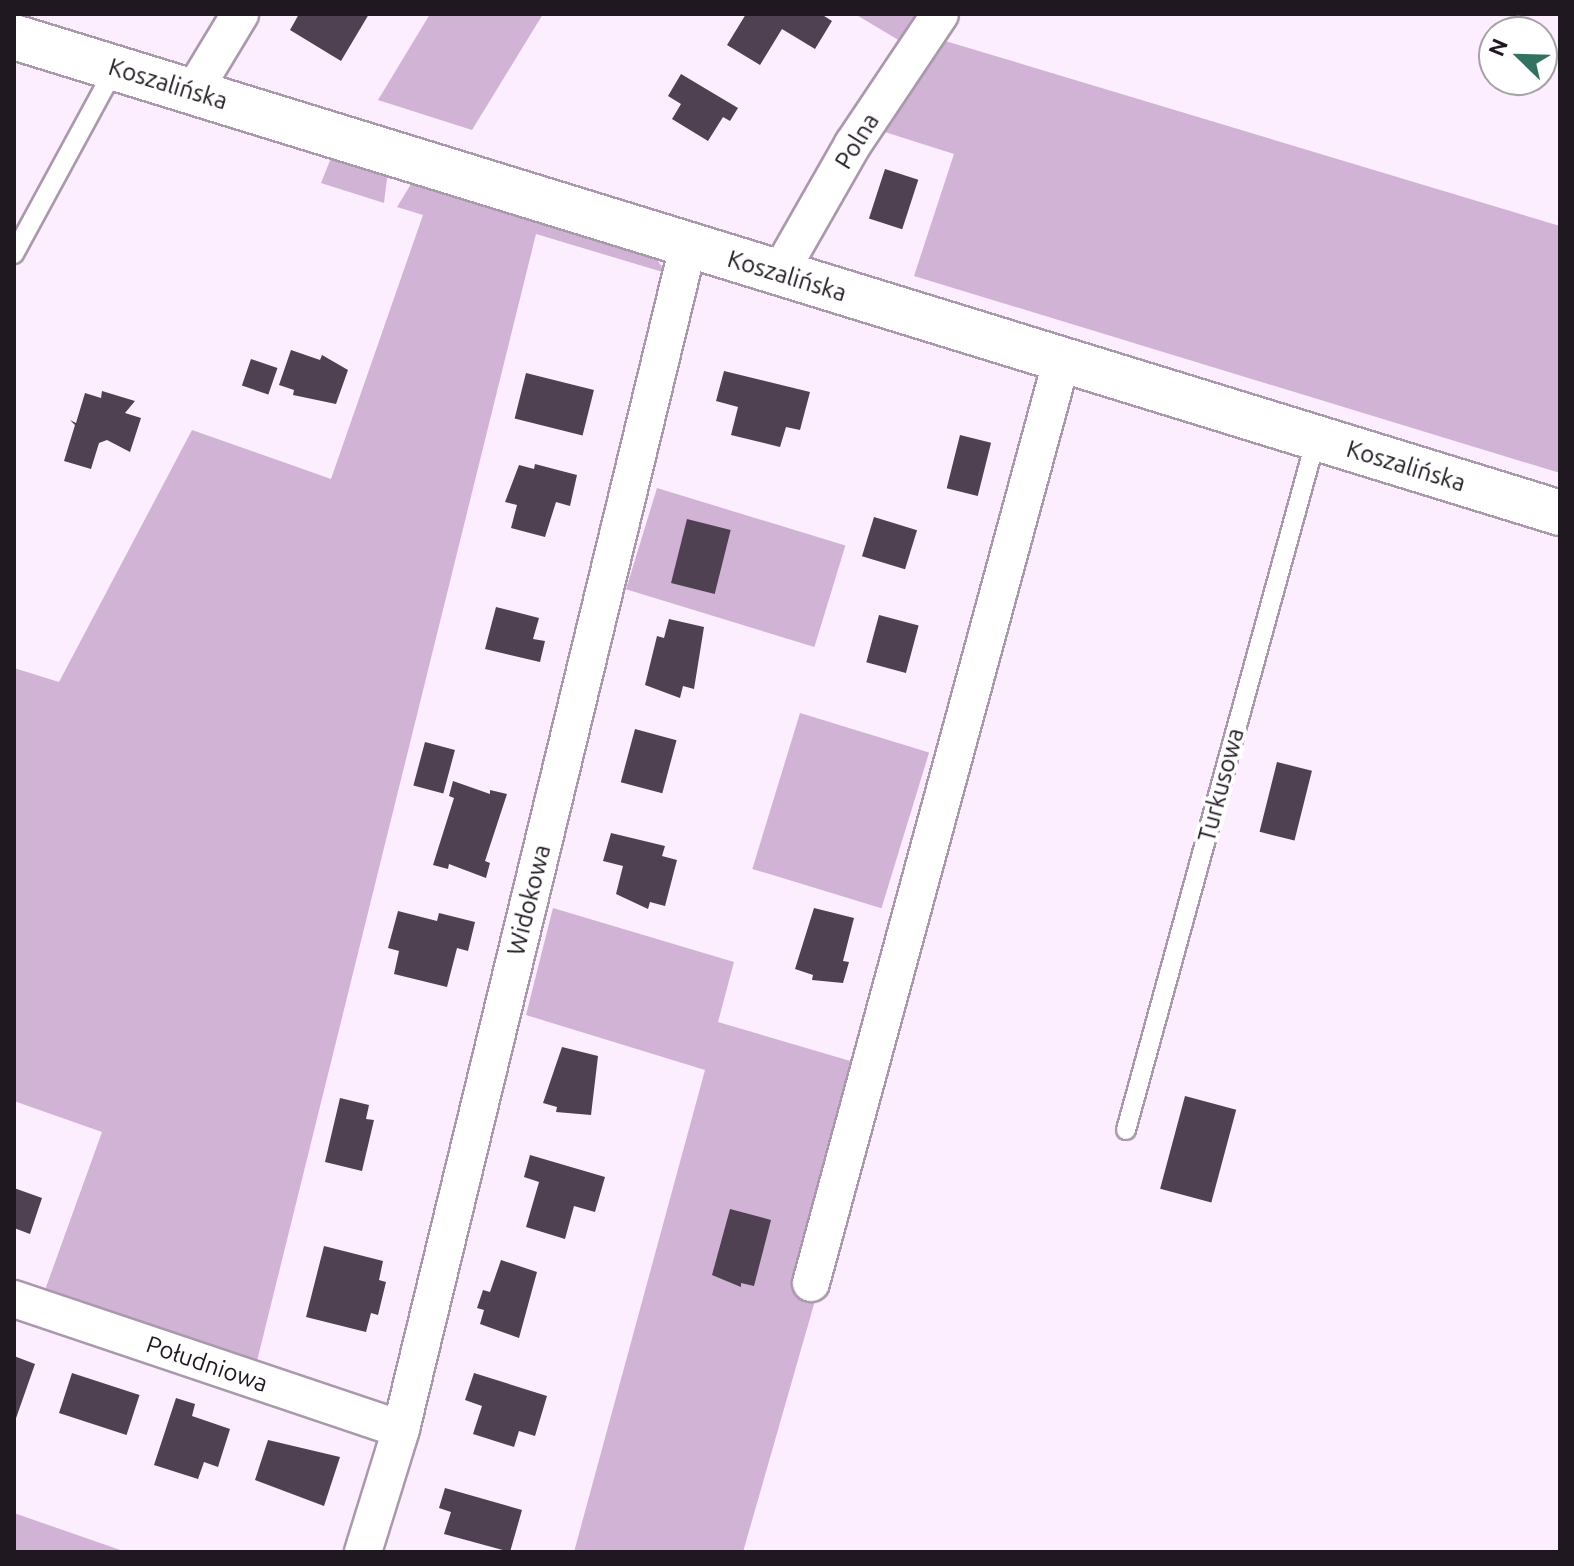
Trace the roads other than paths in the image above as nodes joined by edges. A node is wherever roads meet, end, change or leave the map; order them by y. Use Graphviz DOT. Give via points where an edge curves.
graph roads {
  1 [pos="240,14"];
  2 [pos="940,14"];
  3 [pos="14,37"];
  4 [pos="115,68"];
  5 [pos="193,92"];
  6 [pos="688,246"];
  7 [pos="14,254"];
  8 [pos="780,272"];
  9 [pos="1061,362"];
  10 [pos="1316,439"];
  11 [pos="1560,513"];
  12 [pos="1126,1130"];
  13 [pos="811,1283"];
  14 [pos="14,1299"];
  15 [pos="401,1429"];
  16 [pos="363,1552"];
  1 -- 5 [label="street"];
  2 -- 8 [label="street, Polna" via="853,144"];
  3 -- 4 [label="street, Koszalińska"];
  4 -- 5 [label="street, Koszalińska"];
  4 -- 7 [label="lane"];
  5 -- 6 [label="street, Koszalińska"];
  6 -- 8 [label="street, Koszalińska"];
  6 -- 15 [label="street, Widokowa"];
  8 -- 9 [label="street, Koszalińska"];
  9 -- 10 [label="street, Koszalińska"];
  9 -- 13 [label="street"];
  10 -- 11 [label="street, Koszalińska"];
  10 -- 12 [label="lane, Turkusowa"];
  14 -- 15 [label="street, Południowa"];
  15 -- 16 [label="street, Widokowa"];
}
